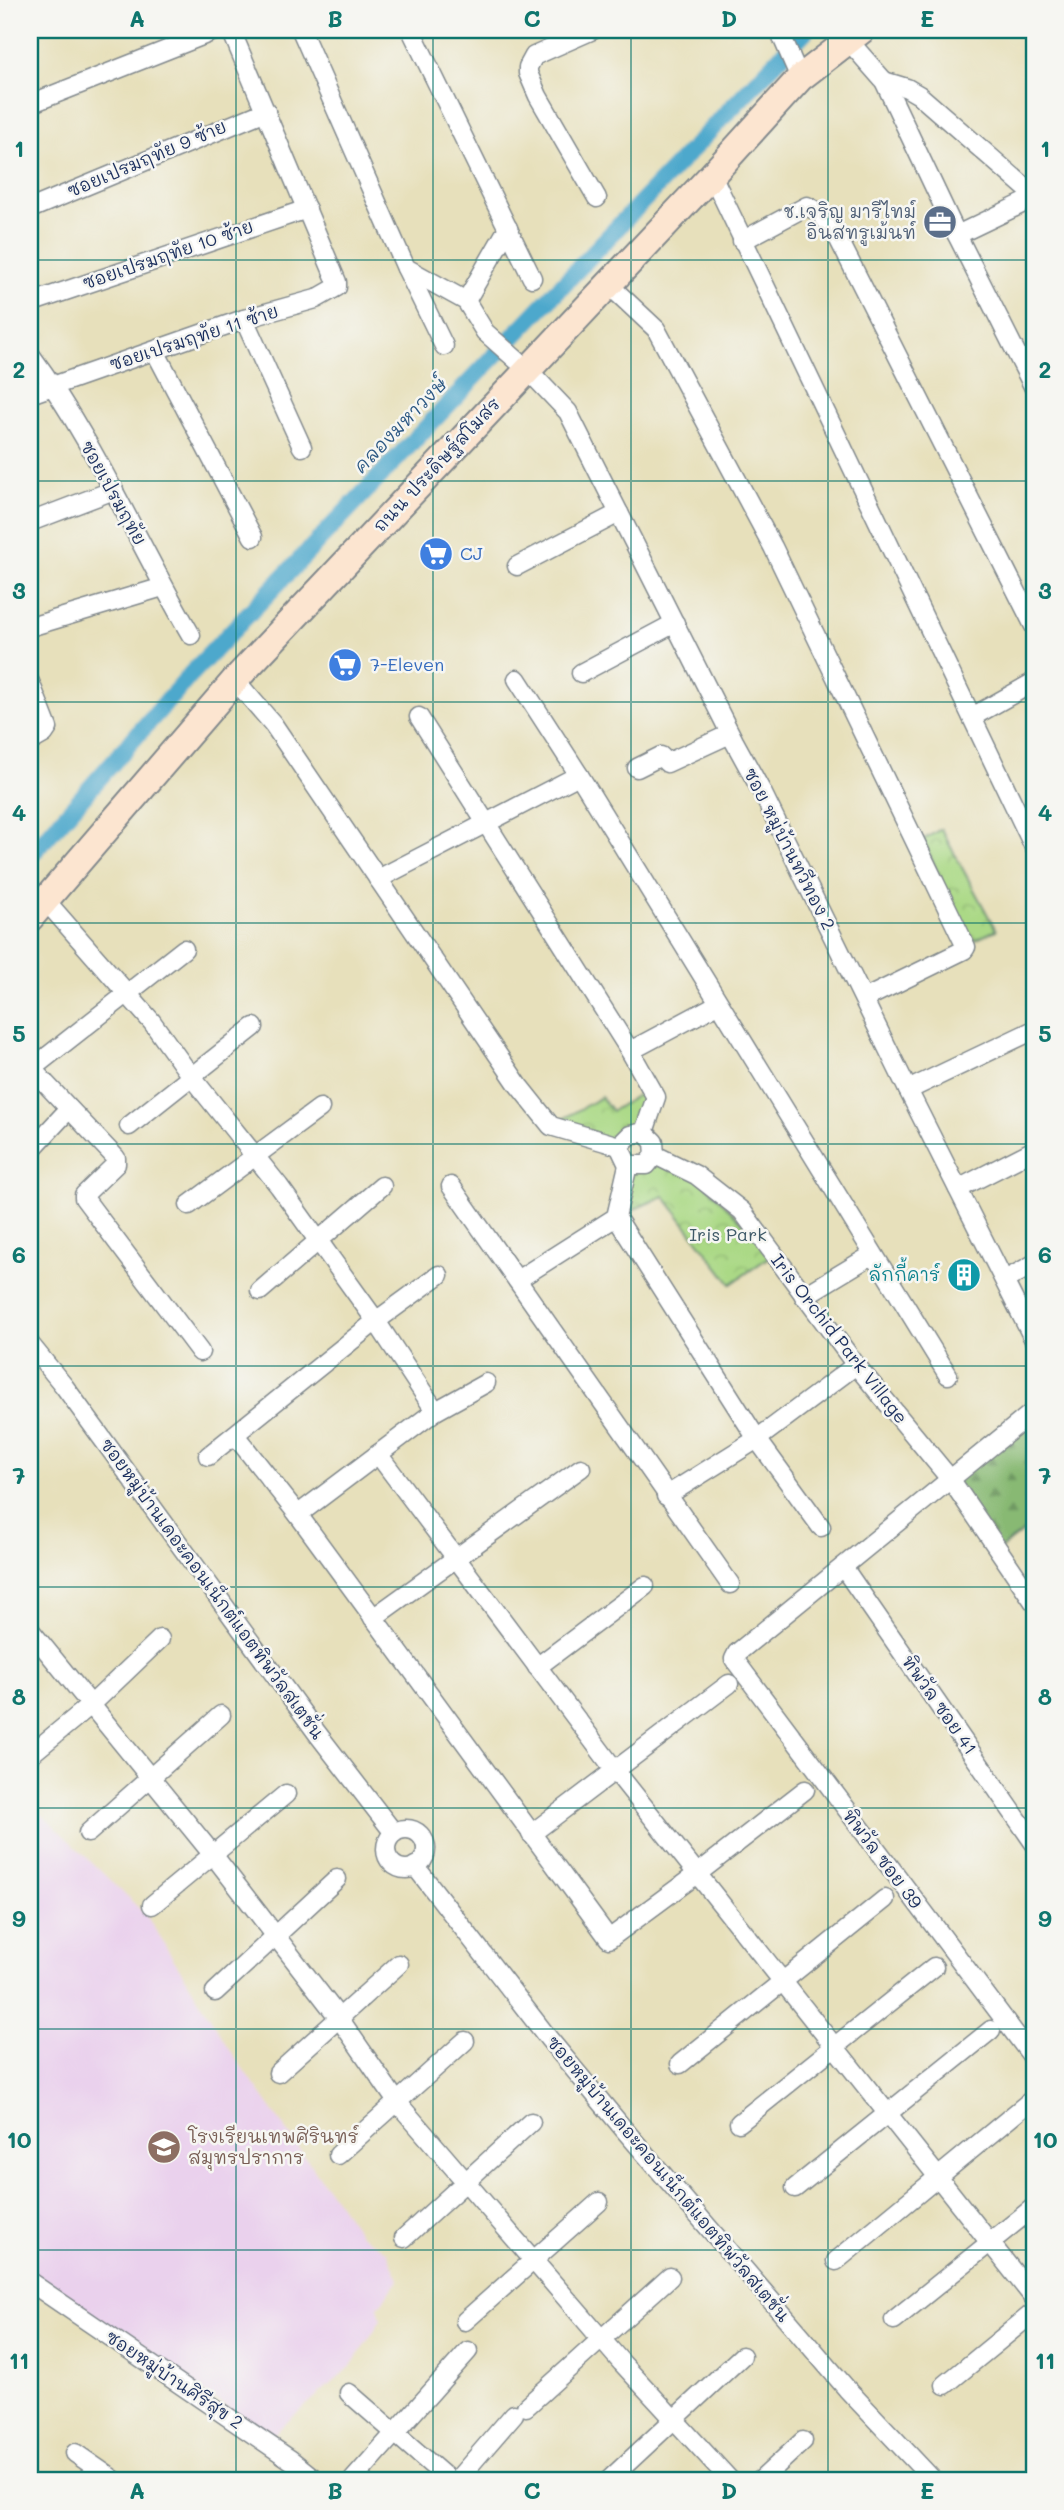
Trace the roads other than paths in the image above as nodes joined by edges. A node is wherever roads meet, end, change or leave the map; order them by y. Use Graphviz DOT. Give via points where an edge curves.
graph roads {
  1 [pos="217,30"];
  2 [pos="231,30"];
  3 [pos="301,30"];
  4 [pos="411,30"];
  5 [pos="593,30"];
  6 [pos="779,30"];
  7 [pos="855,35"];
  8 [pos="800,78"];
  9 [pos="884,81"];
  10 [pos="30,104"];
  11 [pos="266,111"];
  12 [pos="712,175"];
  13 [pos="1034,197"];
  14 [pos="597,198"];
  15 [pos="30,209"];
  16 [pos="307,209"];
  17 [pos="508,228"];
  18 [pos="957,235"];
  19 [pos="742,241"];
  20 [pos="406,268"];
  21 [pos="532,278"];
  22 [pos="609,285"];
  23 [pos="466,301"];
  24 [pos="30,303"];
  25 [pos="244,319"];
  26 [pos="444,346"];
  27 [pos="155,351"];
  28 [pos="30,354"];
  29 [pos="523,366"];
  30 [pos="53,385"];
  31 [pos="1034,388"];
  32 [pos="30,394"];
  33 [pos="302,447"];
  34 [pos="114,490"];
  35 [pos="619,513"];
  36 [pos="30,522"];
  37 [pos="253,537"];
  38 [pos="517,566"];
  39 [pos="163,587"];
  40 [pos="675,623"];
  41 [pos="1034,626"];
  42 [pos="30,627"];
  43 [pos="191,635"];
  44 [pos="581,673"];
  45 [pos="517,679"];
  46 [pos="234,680"];
  47 [pos="30,682"];
  48 [pos="1034,682"];
  49 [pos="419,717"];
  50 [pos="972,717"];
  51 [pos="730,734"];
  52 [pos="30,742"];
  53 [pos="638,768"];
  54 [pos="579,775"];
  55 [pos="484,822"];
  56 [pos="1034,847"];
  57 [pos="378,879"];
  58 [pos="38,909"];
  59 [pos="184,948"];
  60 [pos="126,993"];
  61 [pos="864,999"];
  62 [pos="718,1004"];
  63 [pos="254,1027"];
  64 [pos="1034,1030"];
  65 [pos="630,1051"];
  66 [pos="30,1068"];
  67 [pos="190,1076"];
  68 [pos="908,1090"];
  69 [pos="320,1108"];
  70 [pos="69,1109"];
  71 [pos="129,1126"];
  72 [pos="644,1132"];
  73 [pos="619,1146"];
  74 [pos="1034,1150"];
  75 [pos="30,1151"];
  76 [pos="655,1155"];
  77 [pos="255,1156"];
  78 [pos="628,1165"];
  79 [pos="382,1186"];
  80 [pos="451,1186"];
  81 [pos="958,1189"];
  82 [pos="189,1205"];
  83 [pos="616,1217"];
  84 [pos="319,1242"];
  85 [pos="872,1255"];
  86 [pos="1034,1264"];
  87 [pos="439,1275"];
  88 [pos="517,1280"];
  89 [pos="1004,1280"];
  90 [pos="260,1291"];
  91 [pos="804,1296"];
  92 [pos="376,1321"];
  93 [pos="1034,1340"];
  94 [pos="30,1344"];
  95 [pos="200,1352"];
  96 [pos="856,1365"];
  97 [pos="948,1375"];
  98 [pos="486,1382"];
  99 [pos="1034,1411"];
  100 [pos="434,1412"];
  101 [pos="235,1435"];
  102 [pos="757,1439"];
  103 [pos="378,1454"];
  104 [pos="208,1456"];
  105 [pos="581,1468"];
  106 [pos="951,1480"];
  107 [pos="666,1496"];
  108 [pos="299,1516"];
  109 [pos="821,1527"];
  110 [pos="455,1558"];
  111 [pos="843,1567"];
  112 [pos="730,1584"];
  113 [pos="645,1586"];
  114 [pos="1034,1602"];
  115 [pos="373,1618"];
  116 [pos="30,1630"];
  117 [pos="160,1639"];
  118 [pos="537,1667"];
  119 [pos="729,1684"];
  120 [pos="92,1704"];
  121 [pos="221,1715"];
  122 [pos="30,1755"];
  123 [pos="614,1769"];
  124 [pos="149,1779"];
  125 [pos="805,1790"];
  126 [pos="286,1794"];
  127 [pos="88,1833"];
  128 [pos="394,1833"];
  129 [pos="531,1834"];
  130 [pos="1034,1843"];
  131 [pos="214,1856"];
  132 [pos="415,1866"];
  133 [pos="697,1874"];
  134 [pos="337,1879"];
  135 [pos="885,1899"];
  136 [pos="152,1905"];
  137 [pos="276,1936"];
  138 [pos="399,1964"];
  139 [pos="934,1967"];
  140 [pos="783,1981"];
  141 [pos="215,1992"];
  142 [pos="340,2018"];
  143 [pos="991,2030"];
  144 [pos="465,2041"];
  145 [pos="835,2046"];
  146 [pos="1034,2059"];
  147 [pos="680,2064"];
  148 [pos="278,2073"];
  149 [pos="1034,2098"];
  150 [pos="397,2102"];
  151 [pos="887,2113"];
  152 [pos="531,2122"];
  153 [pos="740,2123"];
  154 [pos="338,2155"];
  155 [pos="938,2178"];
  156 [pos="465,2181"];
  157 [pos="794,2188"];
  158 [pos="599,2202"];
  159 [pos="1034,2207"];
  160 [pos="404,2238"];
  161 [pos="990,2242"];
  162 [pos="533,2260"];
  163 [pos="836,2262"];
  164 [pos="670,2277"];
  165 [pos="30,2282"];
  166 [pos="1034,2298"];
  167 [pos="1034,2312"];
  168 [pos="894,2320"];
  169 [pos="465,2321"];
  170 [pos="601,2338"];
  171 [pos="468,2351"];
  172 [pos="742,2356"];
  173 [pos="945,2385"];
  174 [pos="349,2393"];
  175 [pos="674,2420"];
  176 [pos="396,2434"];
  177 [pos="803,2441"];
  178 [pos="75,2453"];
  179 [pos="114,2480"];
  180 [pos="316,2480"];
  181 [pos="353,2480"];
  182 [pos="449,2480"];
  183 [pos="457,2480"];
  184 [pos="609,2480"];
  185 [pos="730,2480"];
  186 [pos="761,2480"];
  187 [pos="933,2480"];
  1 -- 10 [label="street"];
  2 -- 11 [label="street"];
  3 -- 20 [label="street"];
  4 -- 17 [label="street"];
  5 -- 14 [label="street" via="534,56 528,73"];
  6 -- 8 [label="street"];
  7 -- 8 [label="street, ถนน ประดิษฐ์สโมสร"];
  7 -- 9 [label="street"];
  8 -- 12 [label="street, ถนน ประดิษฐ์สโมสร"];
  9 -- 13 [label="street" via="919,95"];
  9 -- 18 [label="street"];
  11 -- 15 [label="street, ซอยเปรมฤทัย 9 ซ้าย"];
  11 -- 16 [label="street"];
  12 -- 19 [label="street"];
  12 -- 22 [label="street, ถนน ประดิษฐ์สโมสร"];
  13 -- 18 [label="street"];
  16 -- 24 [label="street, ซอยเปรมฤทัย 10 ซ้าย"];
  16 -- 25 [label="street, ซอยเปรมฤทัย 11 ซ้าย" via="337,282 334,290"];
  17 -- 21 [label="street"];
  17 -- 23 [label="street"];
  18 -- 31 [label="street"];
  19 -- 41 [label="street" via="807,206 820,213 835,232"];
  19 -- 50 [label="street"];
  20 -- 23 [label="street"];
  20 -- 26 [label="street"];
  22 -- 29 [label="street, ถนน ประดิษฐ์สโมสร"];
  22 -- 61 [label="street" via="656,329 773,547 966,947"];
  23 -- 29 [label="street, ซอย หมู่บ้านทวีทอง 2" via="485,332"];
  25 -- 27 [label="street, ซอยเปรมฤทัย 11 ซ้าย"];
  25 -- 33 [label="street"];
  27 -- 30 [label="street, ซอยเปรมฤทัย 11 ซ้าย"];
  27 -- 37 [label="street"];
  28 -- 30 [label="street, ซอยเปรมฤทัย"];
  29 -- 35 [label="street, ซอย หมู่บ้านทวีทอง 2" via="569,412"];
  29 -- 46 [label="street, ถนน ประดิษฐ์สโมสร"];
  30 -- 32 [label="street, ซอยเปรมฤทัย 11 ซ้าย"];
  30 -- 34 [label="street, ซอยเปรมฤทัย"];
  34 -- 36 [label="street"];
  34 -- 39 [label="street, ซอยเปรมฤทัย"];
  35 -- 38 [label="street"];
  35 -- 40 [label="street, ซอย หมู่บ้านทวีทอง 2"];
  39 -- 42 [label="street"];
  39 -- 43 [label="street, ซอยเปรมฤทัย"];
  40 -- 44 [label="street"];
  40 -- 51 [label="street, ซอย หมู่บ้านทวีทอง 2"];
  45 -- 54 [label="street"];
  46 -- 57 [label="street" via="273,724"];
  46 -- 58 [label="street, ถนน ประดิษฐ์สโมสร"];
  47 -- 52 [label="street" via="48,728"];
  48 -- 50 [label="street"];
  49 -- 55 [label="street"];
  50 -- 56 [label="street"];
  51 -- 53 [label="street" via="667,763 662,757"];
  51 -- 61 [label="street, ซอย หมู่บ้านทวีทอง 2"];
  54 -- 55 [label="street"];
  54 -- 62 [label="street"];
  55 -- 57 [label="street"];
  55 -- 65 [label="street"];
  57 -- 73 [label="street" via="551,1126"];
  58 -- 60 [label="street"];
  59 -- 60 [label="street"];
  60 -- 66 [label="street"];
  60 -- 67 [label="street"];
  61 -- 68 [label="street, ซอย หมู่บ้านทวีทอง 2"];
  62 -- 65 [label="street"];
  62 -- 85 [label="street"];
  63 -- 67 [label="street"];
  64 -- 68 [label="street"];
  65 -- 72 [label="street" via="656,1097"];
  66 -- 70 [label="street"];
  67 -- 71 [label="street"];
  67 -- 77 [label="street"];
  68 -- 81 [label="street, ซอย หมู่บ้านทวีทอง 2"];
  69 -- 77 [label="street"];
  70 -- 75 [label="street"];
  70 -- 95 [label="street" via="117,1161 84,1198"];
  72 -- 73 [label="street" via="630,1135"];
  72 -- 76 [label="street" via="654,1142"];
  73 -- 78 [label="street"];
  74 -- 81 [label="street"];
  76 -- 78 [label="street" via="647,1165"];
  76 -- 91 [label="street, Iris Orchid Park Village" via="696,1175 742,1210"];
  77 -- 82 [label="street"];
  77 -- 84 [label="street"];
  78 -- 83 [label="street"];
  79 -- 84 [label="street"];
  80 -- 88 [label="street"];
  81 -- 89 [label="street, ซอย หมู่บ้านทวีทอง 2"];
  83 -- 88 [label="street"];
  83 -- 102 [label="street"];
  84 -- 90 [label="street"];
  84 -- 92 [label="street"];
  85 -- 91 [label="street"];
  85 -- 97 [label="street"];
  86 -- 89 [label="street"];
  87 -- 92 [label="street"];
  88 -- 107 [label="street"];
  89 -- 93 [label="street, ซอย หมู่บ้านทวีทอง 2"];
  91 -- 96 [label="street, Iris Orchid Park Village"];
  92 -- 100 [label="street"];
  92 -- 101 [label="street"];
  94 -- 128 [label="street, ซอยหมู่บ้านเดอะคอนเน็กต์แอตทิพวัลสเตชั่น"];
  96 -- 102 [label="street"];
  96 -- 106 [label="street, Iris Orchid Park Village"];
  98 -- 100 [label="street"];
  99 -- 106 [label="street"];
  100 -- 103 [label="street"];
  101 -- 104 [label="street"];
  101 -- 108 [label="street"];
  102 -- 107 [label="street"];
  102 -- 109 [label="street"];
  103 -- 108 [label="street"];
  103 -- 110 [label="street"];
  105 -- 110 [label="street"];
  106 -- 111 [label="street"];
  106 -- 114 [label="street, Iris Orchid Park Village"];
  107 -- 112 [label="street"];
  108 -- 115 [label="street"];
  110 -- 115 [label="street"];
  110 -- 118 [label="street"];
  111 -- 130 [label="street, ทิพวัล ซอย 41"];
  111 -- 146 [label="street, ทิพวัล ซอย 39" via="734,1657"];
  113 -- 118 [label="street"];
  115 -- 129 [label="street"];
  116 -- 120 [label="street"];
  117 -- 120 [label="street"];
  118 -- 123 [label="street"];
  119 -- 123 [label="street"];
  120 -- 122 [label="street"];
  120 -- 124 [label="street"];
  121 -- 124 [label="street"];
  123 -- 129 [label="street"];
  123 -- 133 [label="street"];
  124 -- 127 [label="street"];
  124 -- 131 [label="street"];
  125 -- 133 [label="street"];
  126 -- 131 [label="street"];
  128 -- 132 [label="street, ซอยหมู่บ้านเดอะคอนเน็กต์แอตทิพวัลสเตชั่น" via="386,1850 391,1862 403,1868"];
  128 -- 132 [label="street" via="412,1830 422,1838 426,1850"];
  129 -- 133 [label="street" via="609,1939"];
  131 -- 136 [label="street"];
  131 -- 137 [label="street"];
  132 -- 187 [label="street, ซอยหมู่บ้านเดอะคอนเน็กต์แอตทิพวัลสเตชั่น" via="622,2127 847,2389"];
  133 -- 140 [label="street"];
  134 -- 137 [label="street"];
  135 -- 140 [label="street"];
  137 -- 141 [label="street"];
  137 -- 142 [label="street"];
  138 -- 142 [label="street"];
  139 -- 145 [label="street"];
  140 -- 145 [label="street"];
  140 -- 147 [label="street"];
  142 -- 148 [label="street"];
  142 -- 150 [label="street"];
  143 -- 151 [label="street"];
  144 -- 150 [label="street"];
  145 -- 151 [label="street"];
  145 -- 153 [label="street"];
  149 -- 155 [label="street"];
  150 -- 154 [label="street"];
  150 -- 156 [label="street"];
  151 -- 155 [label="street"];
  151 -- 157 [label="street"];
  152 -- 156 [label="street"];
  155 -- 161 [label="street"];
  155 -- 163 [label="street"];
  156 -- 160 [label="street"];
  156 -- 162 [label="street"];
  158 -- 162 [label="street"];
  159 -- 161 [label="street"];
  161 -- 166 [label="street"];
  161 -- 168 [label="street"];
  162 -- 169 [label="street"];
  162 -- 170 [label="street"];
  164 -- 170 [label="street"];
  165 -- 180 [label="street, ซอยหมู่บ้านศิรีสุข 2"];
  167 -- 173 [label="street"];
  170 -- 175 [label="street"];
  170 -- 183 [label="street" via="520,2410"];
  171 -- 176 [label="street"];
  172 -- 175 [label="street"];
  174 -- 176 [label="street"];
  175 -- 184 [label="street"];
  175 -- 185 [label="street"];
  176 -- 181 [label="street"];
  176 -- 182 [label="street"];
  177 -- 186 [label="street"];
  178 -- 179 [label="street"];
}
